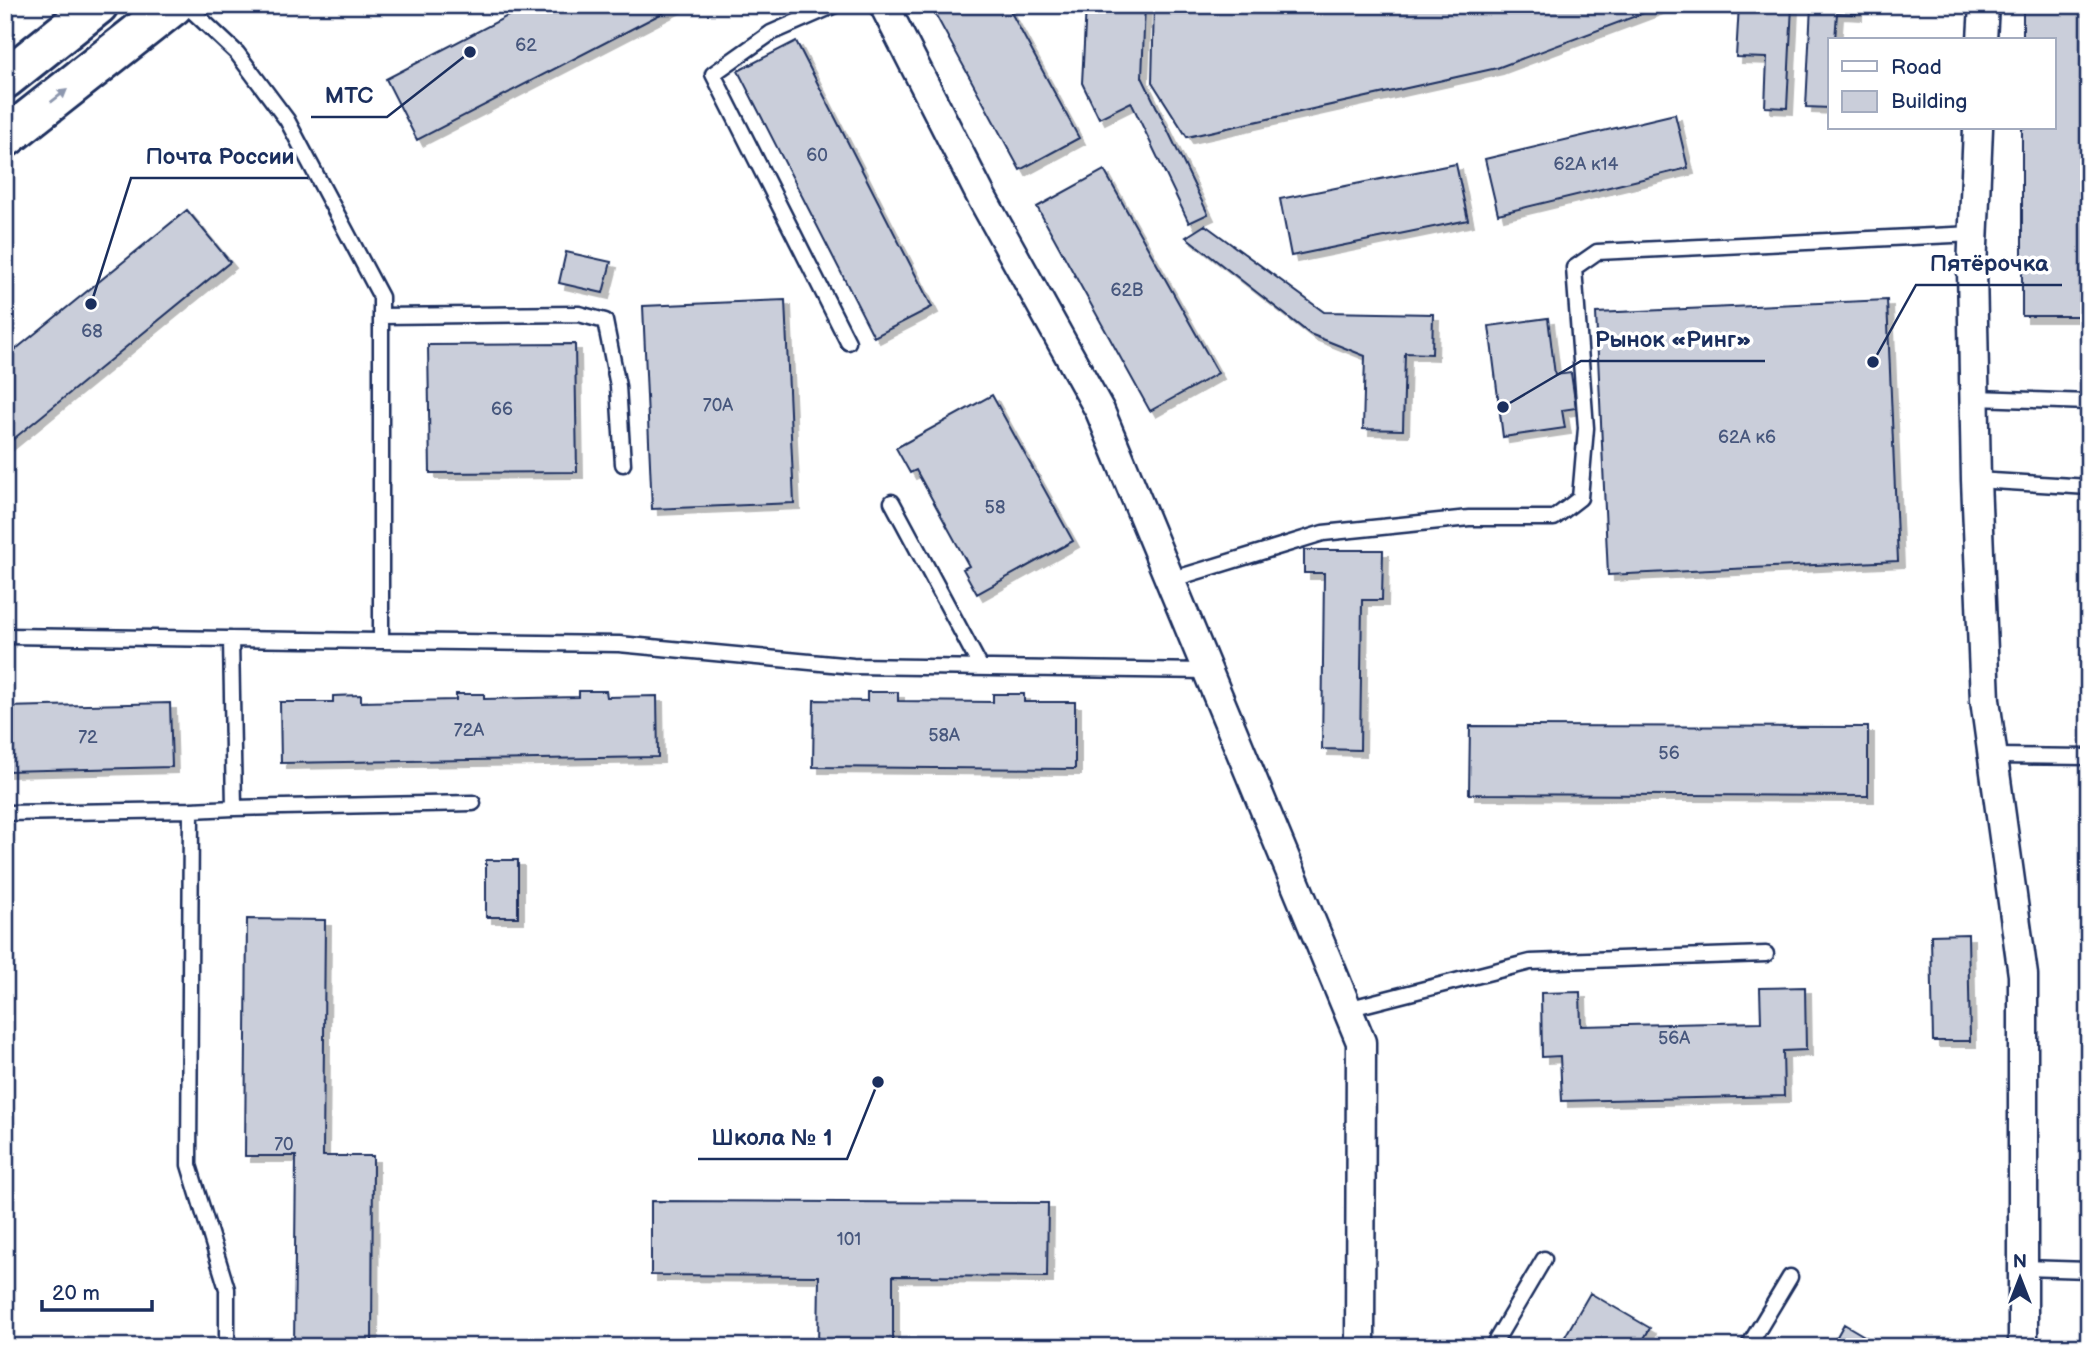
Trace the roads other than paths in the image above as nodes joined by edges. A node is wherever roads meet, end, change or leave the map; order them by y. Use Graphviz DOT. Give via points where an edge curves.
graph roads {
  1 [pos="98,5"];
  2 [pos="174,5"];
  3 [pos="186,5"];
  4 [pos="835,5"];
  5 [pos="884,5"];
  6 [pos="1984,5"];
  7 [pos="1982,38"];
  8 [pos="5,79"];
  9 [pos="1978,130"];
  10 [pos="5,138"];
  11 [pos="1974,234"];
  12 [pos="381,316"];
  13 [pos="848,342"];
  14 [pos="1975,398"];
  15 [pos="2089,402"];
  16 [pos="623,464"];
  17 [pos="1976,480"];
  18 [pos="2089,487"];
  19 [pos="892,502"];
  20 [pos="1170,580"];
  21 [pos="5,636"];
  22 [pos="231,639"];
  23 [pos="381,641"];
  24 [pos="981,668"];
  25 [pos="1208,671"];
  26 [pos="1992,756"];
  27 [pos="2089,757"];
  28 [pos="472,803"];
  29 [pos="234,808"];
  30 [pos="191,810"];
  31 [pos="5,813"];
  32 [pos="1766,954"];
  33 [pos="1347,1009"];
  34 [pos="1544,1259"];
  35 [pos="2023,1268"];
  36 [pos="2089,1270"];
  37 [pos="1790,1277"];
  38 [pos="227,1347"];
  39 [pos="1360,1347"];
  40 [pos="1492,1347"];
  41 [pos="1748,1347"];
  42 [pos="2023,1347"];
  1 -- 8 [label="main road"];
  10 -- 2 [label="main road, one-way"];
  3 -- 12 [label="lane" via="237,53 287,120 381,297"];
  4 -- 13 [label="lane" via="771,33 713,74"];
  5 -- 20 [label="street" via="982,198 1100,411"];
  6 -- 7 [label="street"];
  9 -- 11 [label="street"];
  11 -- 14 [label="street"];
  11 -- 20 [label="lane" via="1597,252 1574,268 1586,428 1580,498 1554,518 1469,518 1323,533"];
  12 -- 16 [label="lane" via="579,314 605,321 618,386"];
  12 -- 23 [label="lane"];
  14 -- 15 [label="lane"];
  14 -- 17 [label="street"];
  17 -- 18 [label="lane"];
  17 -- 26 [label="street" via="1984,700"];
  19 -- 24 [label="lane"];
  20 -- 25 [label="street"];
  21 -- 22 [label="lane"];
  22 -- 23 [label="lane"];
  22 -- 29 [label="lane"];
  23 -- 24 [label="lane" via="619,644 853,666"];
  24 -- 25 [label="lane"];
  25 -- 33 [label="street"];
  26 -- 27 [label="lane"];
  26 -- 35 [label="street" via="2023,975"];
  28 -- 29 [label="lane"];
  29 -- 30 [label="lane"];
  30 -- 31 [label="lane"];
  30 -- 38 [label="lane" via="189,1165 227,1289"];
  32 -- 33 [label="lane" via="1530,961"];
  33 -- 39 [label="street" via="1361,1042"];
  34 -- 40 [label="lane"];
  35 -- 36 [label="lane"];
  35 -- 42 [label="street"];
  37 -- 41 [label="lane"];
}
